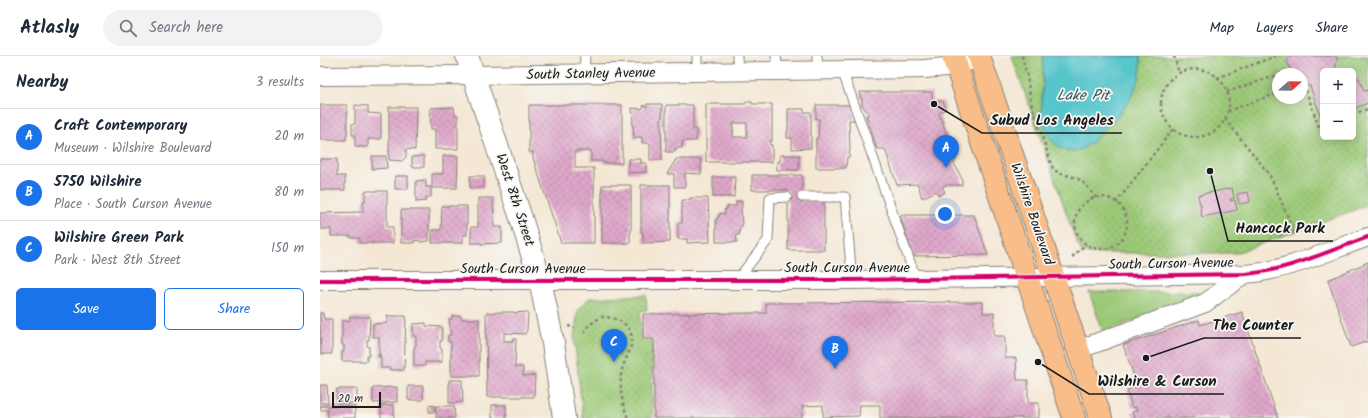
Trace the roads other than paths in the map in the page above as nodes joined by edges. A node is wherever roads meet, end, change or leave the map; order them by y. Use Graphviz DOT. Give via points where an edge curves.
graph roads {
  1 [pos="585,56"];
  2 [pos="979,57"];
  3 [pos="955,61"];
  4 [pos="817,63"];
  5 [pos="697,64"];
  6 [pos="738,64"];
  7 [pos="777,64"];
  8 [pos="470,66"];
  9 [pos="842,70"];
  10 [pos="584,74"];
  11 [pos="320,76"];
  12 [pos="802,197"];
  13 [pos="787,198"];
  14 [pos="1368,237"];
  15 [pos="1245,274"];
  16 [pos="1054,276"];
  17 [pos="1028,277"];
  18 [pos="916,279"];
  19 [pos="320,280"];
  20 [pos="540,280"];
  21 [pos="737,280"];
  22 [pos="852,280"];
  23 [pos="1077,350"];
  24 [pos="564,418"];
  25 [pos="1074,418"];
  26 [pos="1101,418"];
  1 -- 10 [label="lane"];
  2 -- 3 [label="street, South Stanley Avenue"];
  2 -- 16 [label="main road, Wilshire Boulevard"];
  3 -- 9 [label="street, South Stanley Avenue" via="925,69"];
  3 -- 17 [label="main road, Wilshire Boulevard"];
  4 -- 7 [label="street, South Stanley Avenue"];
  4 -- 9 [label="street, South Stanley Avenue"];
  5 -- 6 [label="street, South Stanley Avenue"];
  5 -- 10 [label="street, South Stanley Avenue"];
  6 -- 7 [label="street, South Stanley Avenue"];
  8 -- 10 [label="street, South Stanley Avenue"];
  8 -- 11 [label="street, South Stanley Avenue"];
  8 -- 20 [label="street, West 8th Street"];
  9 -- 18 [label="lane"];
  12 -- 22 [label="lane" via="845,197"];
  13 -- 21 [label="lane" via="770,198 768,240"];
  14 -- 15 [label="street, South Curson Avenue" via="1278,270"];
  15 -- 16 [label="street, South Curson Avenue"];
  15 -- 23 [label="street, South Curson Avenue" via="1205,303"];
  16 -- 17 [label="street, South Curson Avenue"];
  16 -- 23 [label="main road, Wilshire Boulevard"];
  17 -- 18 [label="street, South Curson Avenue"];
  17 -- 25 [label="main road, Wilshire Boulevard"];
  18 -- 22 [label="street, South Curson Avenue"];
  19 -- 20 [label="street, South Curson Avenue"];
  20 -- 21 [label="street, South Curson Avenue"];
  20 -- 24 [label="street, West 8th Street" via="554,343"];
  21 -- 22 [label="street, South Curson Avenue"];
  23 -- 26 [label="main road, Wilshire Boulevard"];
}
